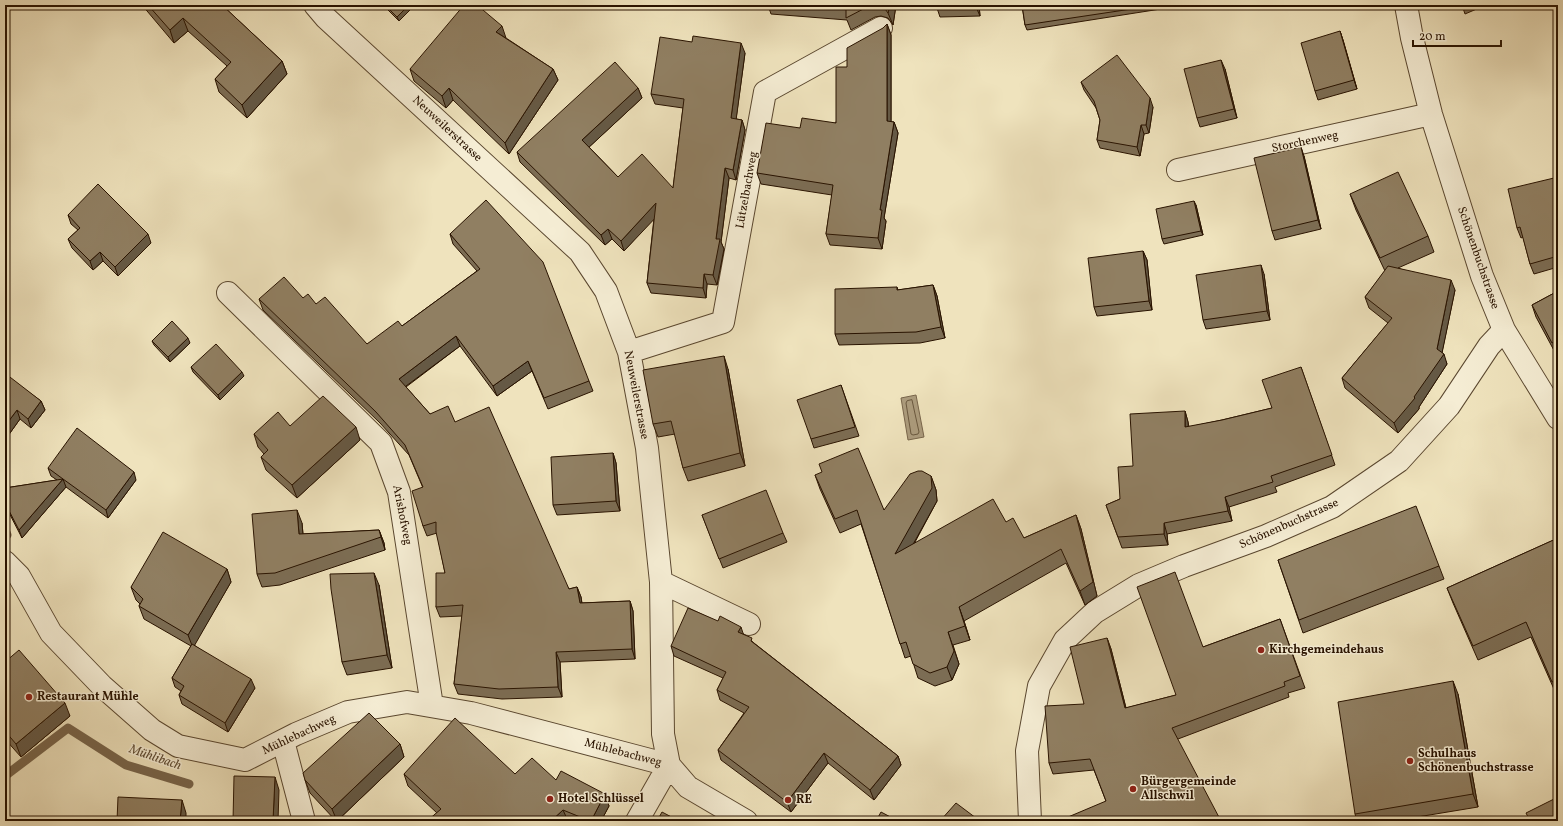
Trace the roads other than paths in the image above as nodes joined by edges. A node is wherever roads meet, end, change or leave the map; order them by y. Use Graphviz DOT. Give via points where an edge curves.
graph roads {
  1 [pos="315,5"];
  2 [pos="1406,5"];
  3 [pos="881,28"];
  4 [pos="1431,114"];
  5 [pos="1178,170"];
  6 [pos="228,293"];
  7 [pos="1504,330"];
  8 [pos="629,352"];
  9 [pos="1558,418"];
  10 [pos="5,562"];
  11 [pos="661,582"];
  12 [pos="749,624"];
  13 [pos="432,706"];
  14 [pos="283,741"];
  15 [pos="669,765"];
  16 [pos="304,821"];
  17 [pos="637,821"];
  18 [pos="746,821"];
  19 [pos="1030,821"];
  1 -- 8 [label="street, Neuweilerstrasse" via="326,18 580,252 606,291"];
  2 -- 4 [label="street, Schönenbuchstrasse"];
  3 -- 8 [label="street, Lützelbachweg" via="765,92 723,322"];
  4 -- 5 [label="street, Storchenweg"];
  4 -- 7 [label="street, Schönenbuchstrasse" via="1482,276"];
  6 -- 13 [label="street, Arishofweg" via="381,443 399,492"];
  7 -- 9 [label="street"];
  7 -- 19 [label="street, Schönenbuchstrasse" via="1488,346 1450,406 1399,461 1332,507 1266,536 1139,585 1095,612 1065,640 1039,686 1026,751"];
  8 -- 11 [label="street, Neuweilerstrasse" via="647,448"];
  10 -- 14 [label="street, Mühlebachweg" via="19,576 51,633 102,686 152,730 178,746 245,760"];
  11 -- 12 [label="street"];
  11 -- 15 [label="street, Neuweilerstrasse" via="663,734"];
  13 -- 14 [label="street, Mühlebachweg" via="407,702 348,712"];
  13 -- 15 [label="street, Mühlebachweg" via="471,713"];
  14 -- 16 [label="street"];
  15 -- 17 [label="street"];
  15 -- 18 [label="street, Neuweilerstrasse" via="688,787"];
}
